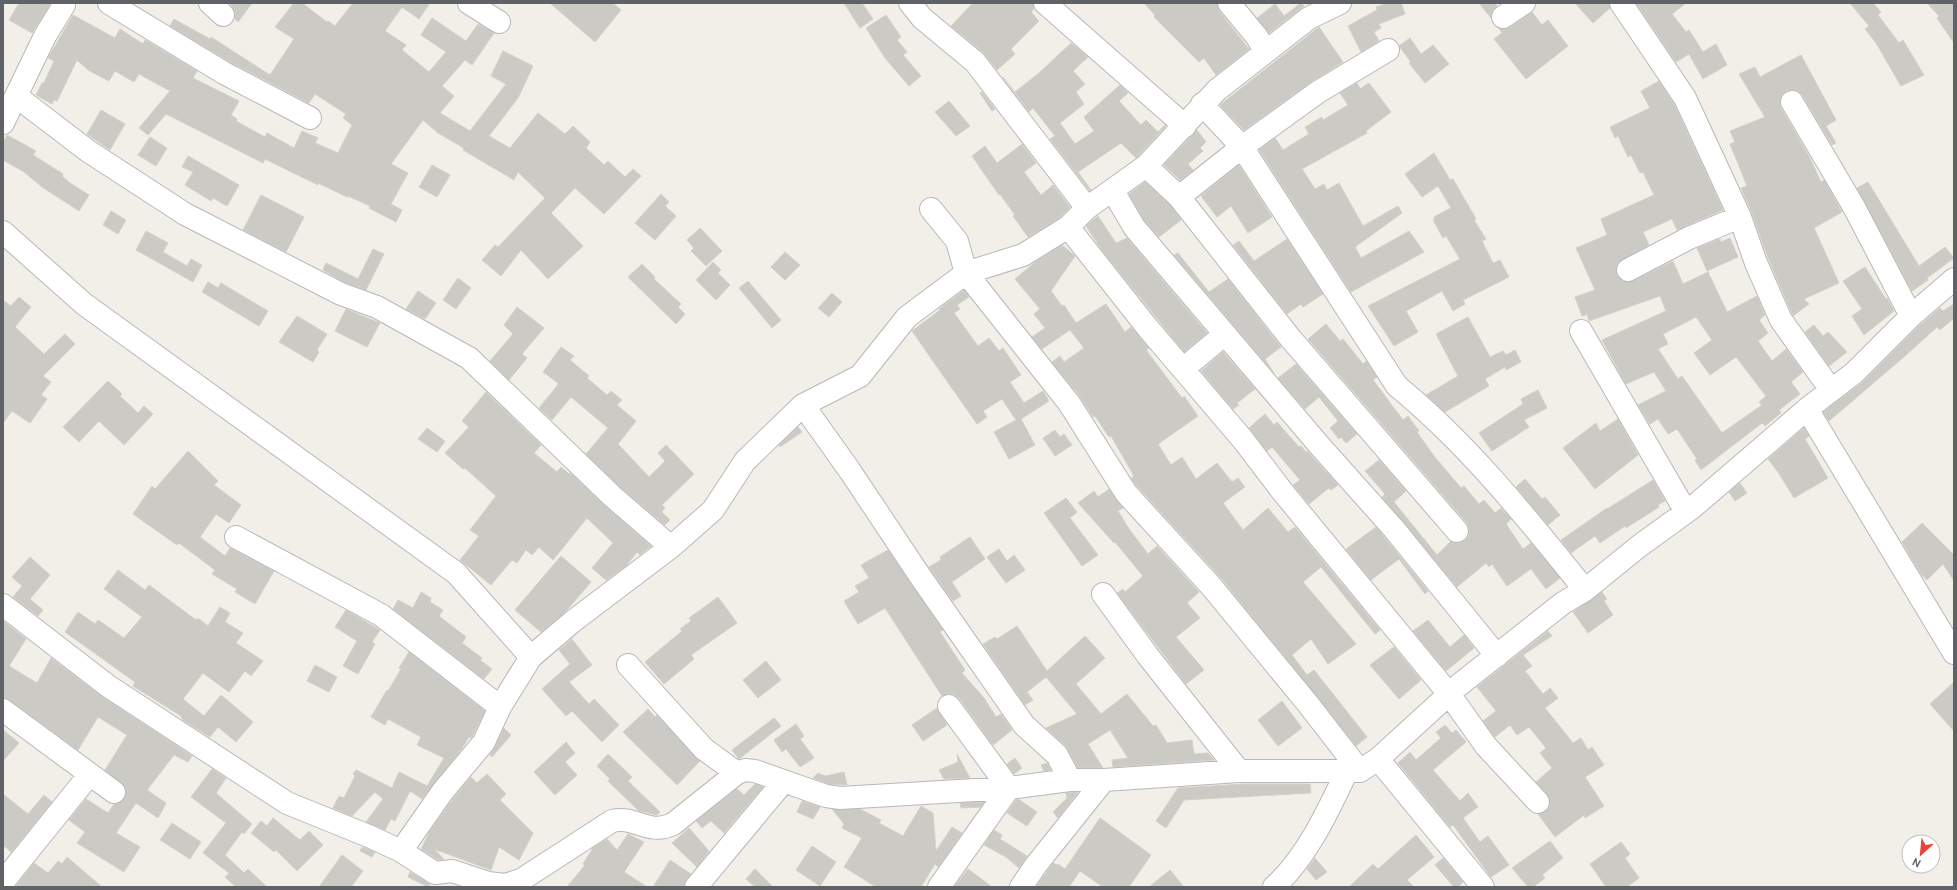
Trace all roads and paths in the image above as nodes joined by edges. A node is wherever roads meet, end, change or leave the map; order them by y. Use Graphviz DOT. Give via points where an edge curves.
graph roads {
  1 [pos="109,3"];
  2 [pos="469,3"];
  3 [pos="910,3"];
  4 [pos="1044,3"];
  5 [pos="1229,3"];
  6 [pos="1340,3"];
  7 [pos="1524,3"];
  8 [pos="1621,3"];
  9 [pos="64,5"];
  10 [pos="1503,17"];
  11 [pos="499,22"];
  12 [pos="1388,50"];
  13 [pos="1265,51"];
  14 [pos="16,96"];
  15 [pos="1792,102"];
  16 [pos="1202,104"];
  17 [pos="310,118"];
  18 [pos="3,123"];
  19 [pos="1185,126"];
  20 [pos="1242,146"];
  21 [pos="1146,166"];
  22 [pos="1113,191"];
  23 [pos="1179,197"];
  24 [pos="1087,208"];
  25 [pos="931,209"];
  26 [pos="1740,217"];
  27 [pos="1068,227"];
  28 [pos="3,232"];
  29 [pos="1628,270"];
  30 [pos="966,273"];
  31 [pos="1954,279"];
  32 [pos="1911,316"];
  33 [pos="1580,331"];
  34 [pos="1225,334"];
  35 [pos="1183,369"];
  36 [pos="1831,390"];
  37 [pos="803,405"];
  38 [pos="1808,409"];
  39 [pos="1686,512"];
  40 [pos="1457,531"];
  41 [pos="236,537"];
  42 [pos="671,547"];
  43 [pos="1585,590"];
  44 [pos="1104,594"];
  45 [pos="3,604"];
  46 [pos="1954,653"];
  47 [pos="1497,656"];
  48 [pos="531,657"];
  49 [pos="628,665"];
  50 [pos="1449,694"];
  51 [pos="949,706"];
  52 [pos="500,707"];
  53 [pos="3,710"];
  54 [pos="1378,759"];
  55 [pos="1239,771"];
  56 [pos="1353,771"];
  57 [pos="90,774"];
  58 [pos="737,774"];
  59 [pos="1070,780"];
  60 [pos="1104,780"];
  61 [pos="784,782"];
  62 [pos="1009,788"];
  63 [pos="114,792"];
  64 [pos="1538,802"];
  65 [pos="401,851"];
  66 [pos="446,879"];
  67 [pos="3,882"];
  68 [pos="696,887"];
  69 [pos="939,887"];
  70 [pos="1021,887"];
  71 [pos="1274,887"];
  72 [pos="1483,887"];
  1 -- 17 [label="street" via="224,73"];
  2 -- 11 [label="street"];
  3 -- 24 [label="street" via="922,18 975,62"];
  4 -- 19 [label="street"];
  5 -- 13 [label="street"];
  6 -- 13 [label="street" via="1309,18"];
  7 -- 10 [label="street"];
  8 -- 26 [label="street" via="1685,98"];
  9 -- 14 [label="street" via="45,36"];
  12 -- 20 [label="street" via="1318,92"];
  13 -- 16 [label="street"];
  14 -- 18 [label="street"];
  14 -- 42 [label="street" via="88,151 185,214 341,294 377,307 468,358 612,496"];
  15 -- 32 [label="street" via="1854,207"];
  16 -- 19 [label="street"];
  16 -- 20 [label="street"];
  19 -- 21 [label="street"];
  20 -- 23 [label="street"];
  20 -- 43 [label="street" via="1397,386 1473,458"];
  21 -- 22 [label="street"];
  21 -- 23 [label="street"];
  22 -- 24 [label="street"];
  22 -- 34 [label="street" via="1134,227"];
  23 -- 40 [label="street" via="1292,339"];
  24 -- 27 [label="street"];
  25 -- 30 [label="street" via="957,241"];
  26 -- 29 [label="street" via="1689,238"];
  26 -- 36 [label="street" via="1756,263 1781,320"];
  27 -- 30 [label="street" via="1023,255"];
  27 -- 35 [label="street"];
  28 -- 48 [label="street" via="84,304 456,573"];
  30 -- 37 [label="street" via="907,317 860,376"];
  30 -- 56 [label="street" via="1069,403 1126,493 1216,592 1308,704"];
  31 -- 32 [label="street"];
  32 -- 36 [label="street" via="1854,373"];
  33 -- 39 [label="street"];
  34 -- 35 [label="street"];
  34 -- 47 [label="street" via="1394,529"];
  35 -- 50 [label="street"];
  36 -- 38 [label="street"];
  37 -- 42 [label="street" via="745,461 713,510"];
  37 -- 59 [label="street" via="1024,725 1057,755"];
  38 -- 39 [label="street"];
  38 -- 46 [label="street"];
  39 -- 43 [label="street"];
  41 -- 52 [label="street" via="381,615"];
  42 -- 48 [label="street" via="572,622"];
  43 -- 47 [label="street" via="1563,603"];
  44 -- 55 [label="street" via="1148,656"];
  45 -- 65 [label="street" via="108,686 287,803 371,836"];
  47 -- 50 [label="street"];
  48 -- 52 [label="street"];
  49 -- 58 [label="street" via="704,749"];
  50 -- 54 [label="street"];
  50 -- 64 [label="street" via="1486,746"];
  51 -- 62 [label="street"];
  52 -- 65 [label="street" via="484,742 443,791"];
  53 -- 57 [label="street"];
  54 -- 56 [label="street"];
  54 -- 72 [label="street"];
  55 -- 56 [label="street"];
  55 -- 60 [label="street"];
  56 -- 71 [label="street" via="1318,830 1284,879"];
  57 -- 63 [label="street"];
  57 -- 67 [label="street"];
  58 -- 61 [label="street" via="745,770 755,771"];
  58 -- 66 [label="street" via="673,824 654,829 627,820 612,821 521,880 505,885"];
  59 -- 60 [label="street"];
  59 -- 62 [label="street"];
  60 -- 70 [label="street"];
  61 -- 62 [label="street" via="840,798"];
  61 -- 68 [label="street"];
  62 -- 69 [label="street"];
  65 -- 66 [label="street"];
}
